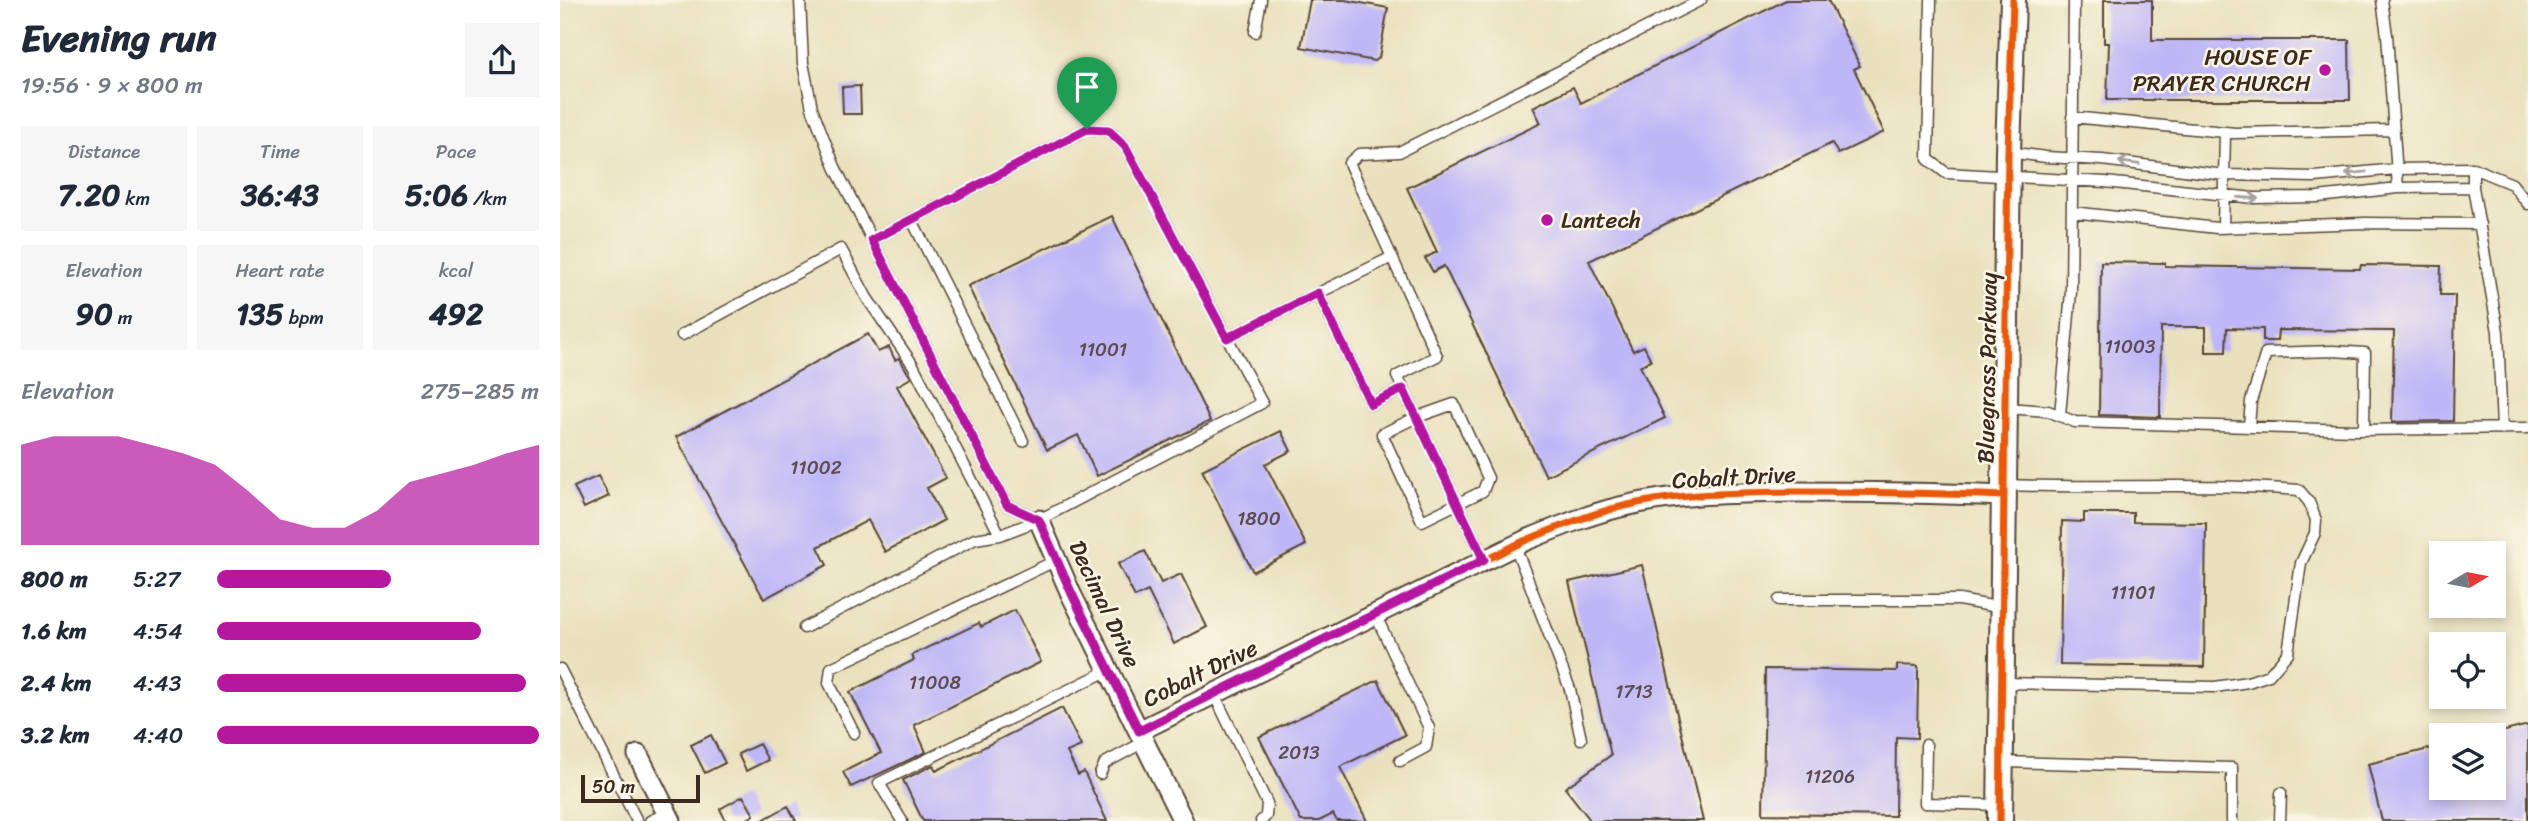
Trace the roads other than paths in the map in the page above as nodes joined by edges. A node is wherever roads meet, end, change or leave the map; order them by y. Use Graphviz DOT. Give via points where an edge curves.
graph roads {
  1 [pos="800,0"];
  2 [pos="1261,0"];
  3 [pos="1700,0"];
  4 [pos="1931,0"];
  5 [pos="2013,0"];
  6 [pos="2074,0"];
  7 [pos="2382,0"];
  8 [pos="1255,32"];
  9 [pos="2072,117"];
  10 [pos="2394,130"];
  11 [pos="2225,132"];
  12 [pos="2008,152"];
  13 [pos="2071,157"];
  14 [pos="2473,168"];
  15 [pos="2396,169"];
  16 [pos="2225,175"];
  17 [pos="2009,177"];
  18 [pos="2071,180"];
  19 [pos="2473,187"];
  20 [pos="2398,188"];
  21 [pos="2223,195"];
  22 [pos="2528,204"];
  23 [pos="2072,212"];
  24 [pos="912,220"];
  25 [pos="2480,224"];
  26 [pos="2223,228"];
  27 [pos="872,240"];
  28 [pos="1392,257"];
  29 [pos="1318,293"];
  30 [pos="682,335"];
  31 [pos="1227,338"];
  32 [pos="1403,389"];
  33 [pos="2006,408"];
  34 [pos="2060,415"];
  35 [pos="1417,417"];
  36 [pos="2249,426"];
  37 [pos="2528,428"];
  38 [pos="2502,429"];
  39 [pos="2364,430"];
  40 [pos="1023,441"];
  41 [pos="2005,491"];
  42 [pos="1457,503"];
  43 [pos="1039,520"];
  44 [pos="1000,535"];
  45 [pos="1515,546"];
  46 [pos="1057,559"];
  47 [pos="1484,560"];
  48 [pos="1779,600"];
  49 [pos="2003,608"];
  50 [pos="1375,614"];
  51 [pos="804,628"];
  52 [pos="560,668"];
  53 [pos="1109,670"];
  54 [pos="2002,682"];
  55 [pos="1214,694"];
  56 [pos="854,733"];
  57 [pos="1142,737"];
  58 [pos="1581,739"];
  59 [pos="1927,746"];
  60 [pos="638,755"];
  61 [pos="1400,761"];
  62 [pos="2001,762"];
  63 [pos="1100,774"];
  64 [pos="2281,793"];
  65 [pos="2000,813"];
  66 [pos="663,818"];
  67 [pos="637,821"];
  68 [pos="902,821"];
  69 [pos="1183,821"];
  70 [pos="1261,821"];
  71 [pos="2232,821"];
  72 [pos="2280,821"];
  1 -- 27 [label="lane" via="803,63 812,108"];
  2 -- 8 [label="lane"];
  3 -- 28 [label="lane" via="1399,152 1359,154 1349,163"];
  4 -- 17 [label="lane" via="1928,159 1946,173"];
  5 -- 12 [label="street, Bluegrass Parkway"];
  6 -- 9 [label="lane"];
  7 -- 10 [label="lane"];
  9 -- 11 [label="lane"];
  9 -- 13 [label="lane"];
  10 -- 11 [label="lane"];
  10 -- 15 [label="lane"];
  11 -- 16 [label="lane"];
  12 -- 13 [label="lane"];
  12 -- 17 [label="street, Bluegrass Parkway"];
  16 -- 13 [label="lane, one-way"];
  13 -- 18 [label="lane"];
  14 -- 15 [label="lane"];
  14 -- 19 [label="lane"];
  14 -- 22 [label="lane" via="2512,184"];
  15 -- 16 [label="lane, one-way" via="2315,177"];
  15 -- 20 [label="lane"];
  16 -- 21 [label="lane"];
  17 -- 18 [label="lane"];
  17 -- 33 [label="street, Bluegrass Parkway"];
  18 -- 21 [label="lane"];
  18 -- 23 [label="lane"];
  19 -- 20 [label="lane"];
  19 -- 25 [label="lane"];
  21 -- 20 [label="lane, one-way" via="2286,199"];
  21 -- 26 [label="lane"];
  23 -- 26 [label="lane"];
  23 -- 34 [label="lane" via="2071,292"];
  24 -- 27 [label="lane"];
  24 -- 31 [label="lane" via="1087,129 1108,130 1125,146"];
  24 -- 40 [label="lane"];
  25 -- 26 [label="lane"];
  25 -- 38 [label="lane" via="2498,332"];
  27 -- 43 [label="lane" via="1007,505"];
  28 -- 29 [label="lane"];
  28 -- 32 [label="lane" via="1437,356 1397,376"];
  29 -- 31 [label="lane"];
  29 -- 32 [label="lane" via="1371,404"];
  30 -- 44 [label="lane" via="842,249 867,298 913,365"];
  31 -- 43 [label="lane" via="1262,403"];
  32 -- 35 [label="lane"];
  33 -- 34 [label="lane"];
  33 -- 41 [label="street, Bluegrass Parkway"];
  34 -- 36 [label="lane" via="2075,422"];
  35 -- 42 [label="lane"];
  35 -- 42 [label="lane" via="1454,404 1488,478 1483,491"];
  35 -- 42 [label="lane" via="1382,434 1422,521"];
  36 -- 39 [label="lane"];
  36 -- 39 [label="lane" via="2251,401 2266,353 2333,351 2365,353"];
  37 -- 38 [label="lane"];
  38 -- 39 [label="lane"];
  41 -- 45 [label="street, Cobalt Drive" via="1689,495 1621,506"];
  41 -- 49 [label="street, Bluegrass Parkway"];
  41 -- 54 [label="lane" via="2254,486 2299,490 2316,520 2301,563 2288,653 2269,675 2215,687"];
  42 -- 47 [label="lane"];
  43 -- 44 [label="lane"];
  43 -- 46 [label="street, Decimal Drive"];
  44 -- 51 [label="lane" via="975,538"];
  45 -- 47 [label="street, Cobalt Drive"];
  45 -- 58 [label="lane" via="1570,689"];
  46 -- 53 [label="street, Decimal Drive"];
  46 -- 56 [label="lane" via="831,668 829,683"];
  47 -- 50 [label="street, Cobalt Drive"];
  48 -- 49 [label="lane" via="1959,600"];
  49 -- 54 [label="street, Bluegrass Parkway"];
  50 -- 55 [label="street, Cobalt Drive"];
  50 -- 61 [label="lane" via="1429,728 1426,747"];
  52 -- 67 [label="lane"];
  53 -- 57 [label="street, Decimal Drive"];
  53 -- 68 [label="lane" via="879,783"];
  54 -- 62 [label="street, Bluegrass Parkway"];
  55 -- 57 [label="street, Cobalt Drive"];
  55 -- 70 [label="lane" via="1267,803"];
  57 -- 63 [label="lane" via="1105,763"];
  57 -- 69 [label="street, Decimal Drive"];
  59 -- 65 [label="lane" via="1925,803"];
  60 -- 66 [label="street"];
  62 -- 65 [label="street, Bluegrass Parkway"];
  62 -- 71 [label="lane" via="2232,768"];
  64 -- 72 [label="lane"];
}
